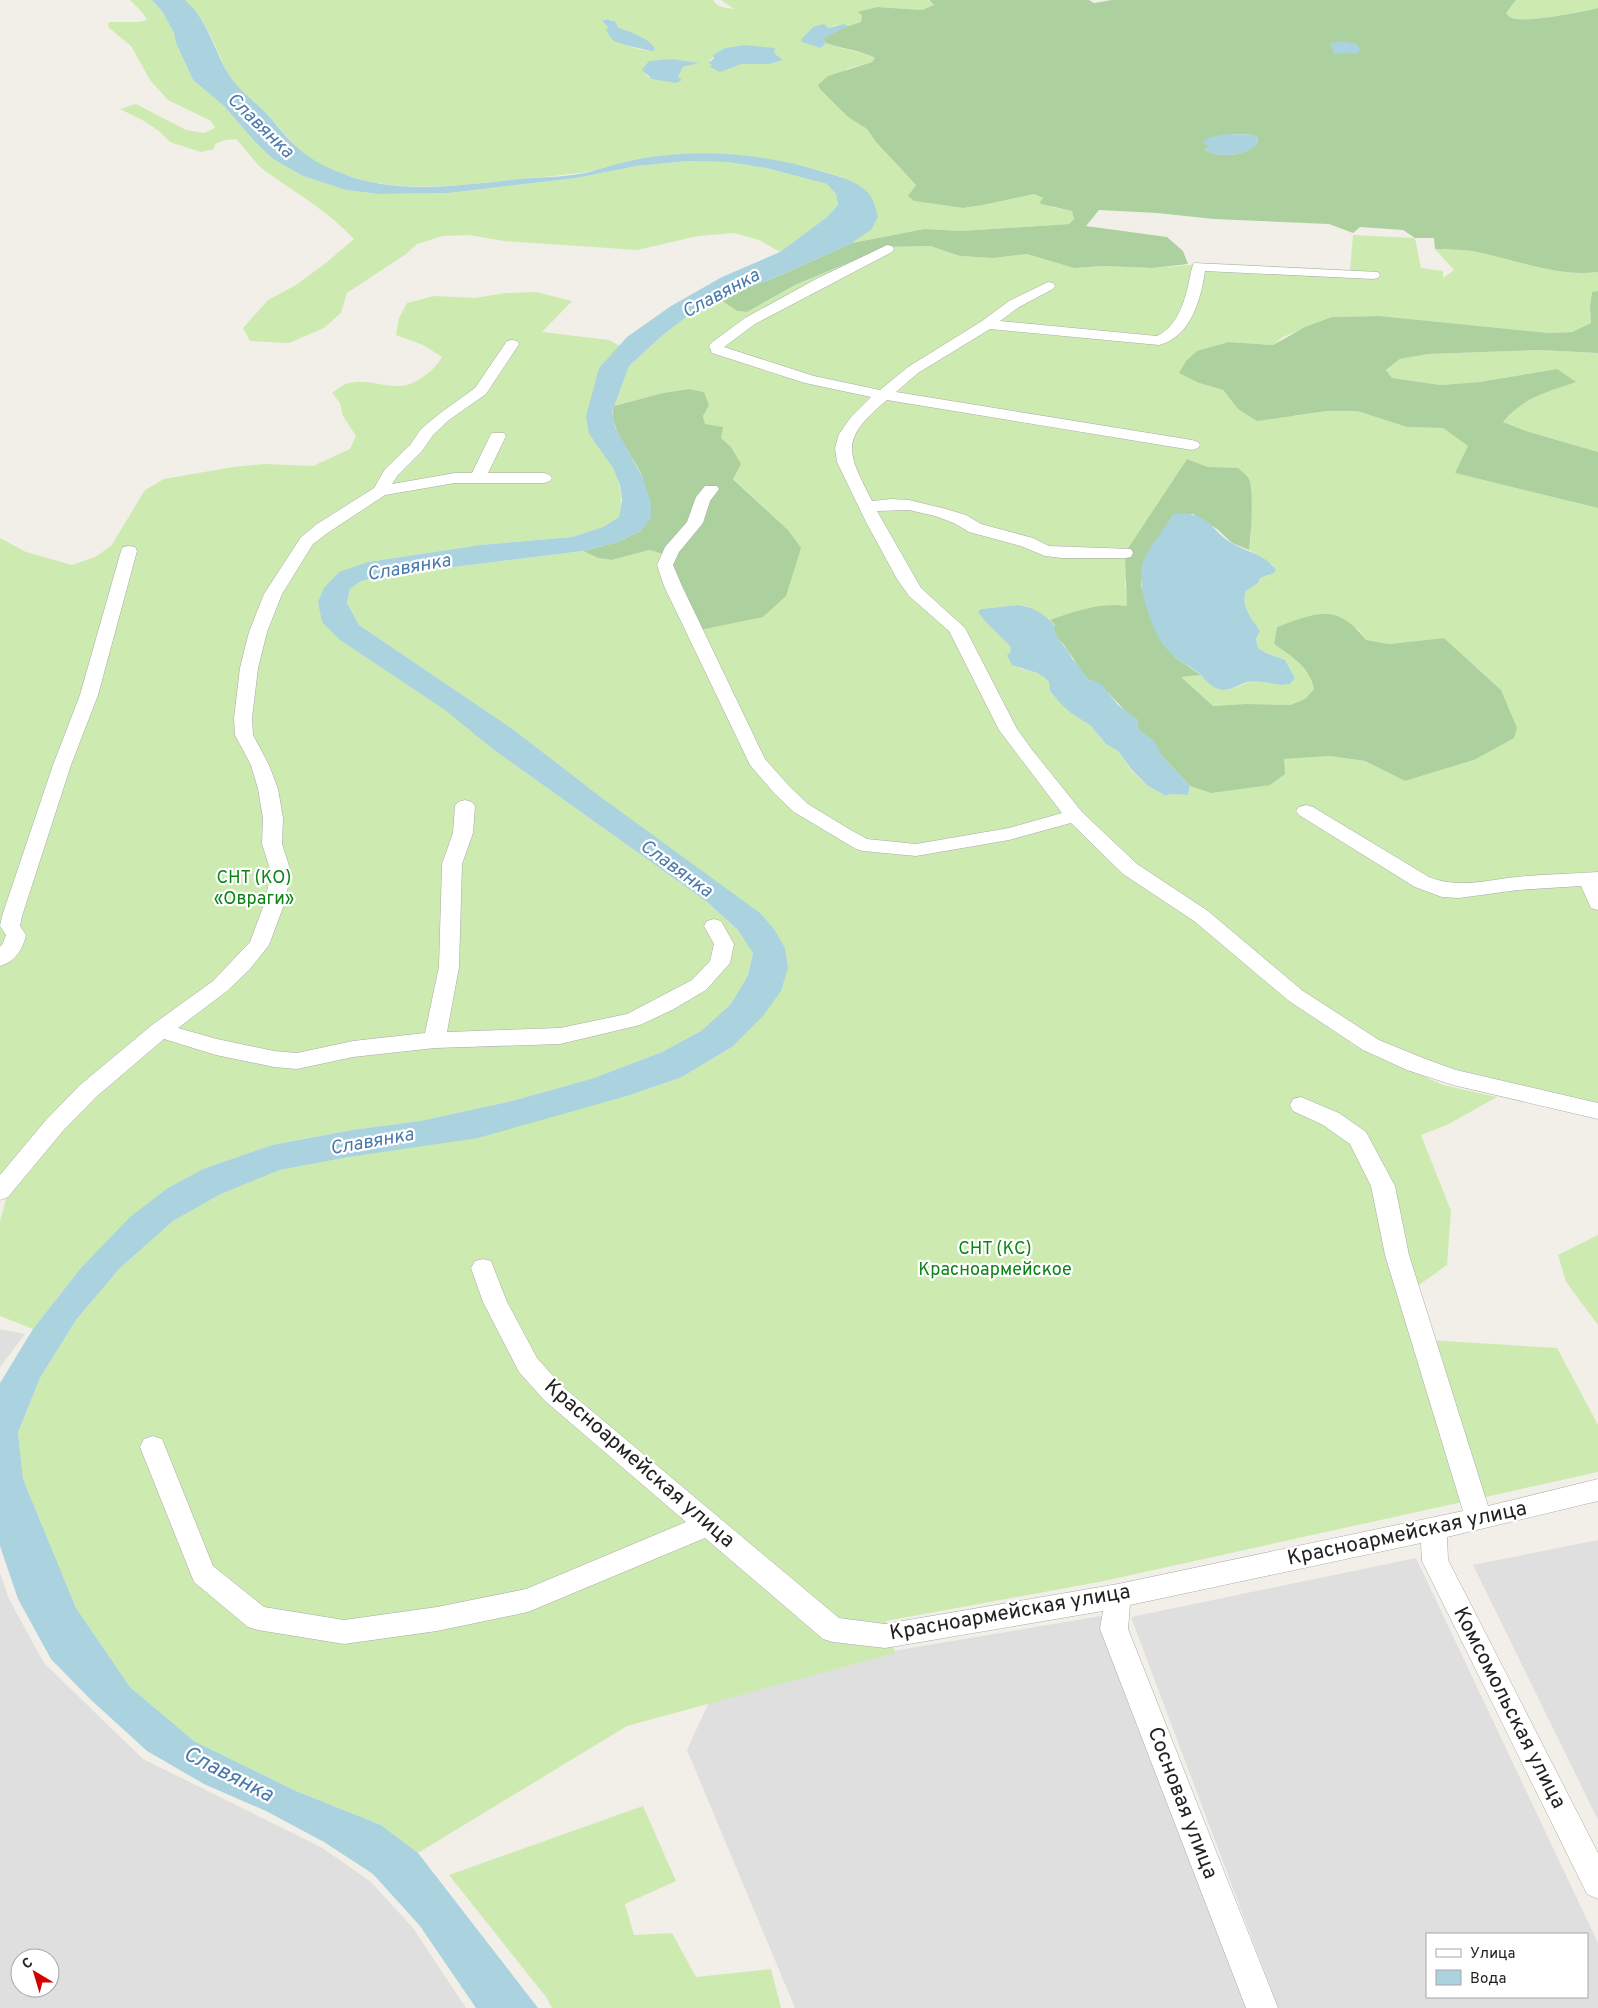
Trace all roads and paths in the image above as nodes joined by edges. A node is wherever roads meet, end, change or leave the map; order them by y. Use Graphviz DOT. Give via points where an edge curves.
graph roads {
  1 [pos="887,249"];
  2 [pos="1373,275"];
  3 [pos="1048,286"];
  4 [pos="987,324"];
  5 [pos="512,344"];
  6 [pos="882,395"];
  7 [pos="498,436"];
  8 [pos="1192,445"];
  9 [pos="478,477"];
  10 [pos="544,478"];
  11 [pos="712,489"];
  12 [pos="380,491"];
  13 [pos="867,507"];
  14 [pos="129,551"];
  15 [pos="1125,554"];
  16 [pos="465,806"];
  17 [pos="1306,811"];
  18 [pos="1075,816"];
  19 [pos="1593,880"];
  20 [pos="1598,903"];
  21 [pos="714,926"];
  22 [pos="0,959"];
  23 [pos="160,1030"];
  24 [pos="435,1040"];
  25 [pos="1302,1105"];
  26 [pos="1598,1111"];
  27 [pos="0,1191"];
  28 [pos="482,1268"];
  29 [pos="153,1448"];
  30 [pos="1598,1490"];
  31 [pos="1479,1519"];
  32 [pos="709,1524"];
  33 [pos="1433,1529"];
  34 [pos="1118,1596"];
  35 [pos="1598,1884"];
  36 [pos="1262,2008"];
  1 -- 6 [label="street" via="750,321 716,346 724,354 810,380"];
  2 -- 4 [label="street" via="1200,266 1182,322 1168,339 1158,342"];
  3 -- 4 [label="street" via="1014,304"];
  4 -- 6 [label="street" via="913,370"];
  5 -- 12 [label="street" via="481,392 428,432 391,472"];
  6 -- 8 [label="street"];
  6 -- 13 [label="street" via="857,420 847,434 843,448 845,462"];
  7 -- 9 [label="street"];
  9 -- 10 [label="street"];
  9 -- 12 [label="street"];
  11 -- 18 [label="street" via="702,500 695,523 671,551 665,565 757,760 801,808 863,845 916,850 1009,834"];
  12 -- 23 [label="street" via="307,541 273,594 258,632 249,668 243,718 244,735 268,789 273,818 272,844 281,872 274,902 259,945 242,965 220,986"];
  13 -- 15 [label="street" via="909,505 940,512 975,528 1027,542 1045,551"];
  13 -- 18 [label="street" via="915,592 956,628 1008,730"];
  14 -- 22 [label="street" via="89,695 12,916 10,926 16,935 14,946"];
  16 -- 24 [label="street" via="463,833 452,864 449,968"];
  17 -- 19 [label="street" via="1422,882 1442,890"];
  18 -- 26 [label="street" via="1130,869 1201,916 1296,996 1371,1045 1453,1077"];
  19 -- 20 [label="street"];
  21 -- 24 [label="street" via="724,944 720,963 699,985 632,1020 560,1036"];
  23 -- 24 [label="street" via="216,1047 297,1061 353,1048"];
  23 -- 27 [label="street" via="88,1091"];
  25 -- 31 [label="street" via="1331,1119 1358,1138 1383,1186 1397,1255"];
  28 -- 32 [label="street, Красноармейская улица" via="495,1302 528,1365 553,1393"];
  29 -- 32 [label="street" via="203,1574 258,1618 344,1632 437,1619 528,1600"];
  30 -- 31 [label="street, Красноармейская улица"];
  31 -- 33 [label="street, Красноармейская улица"];
  32 -- 34 [label="street, Красноармейская улица" via="833,1630 885,1636"];
  33 -- 34 [label="street, Красноармейская улица"];
  33 -- 35 [label="street, Комсомольская улица" via="1435,1561"];
  34 -- 36 [label="street, Сосновая улица" via="1114,1629"];
}
